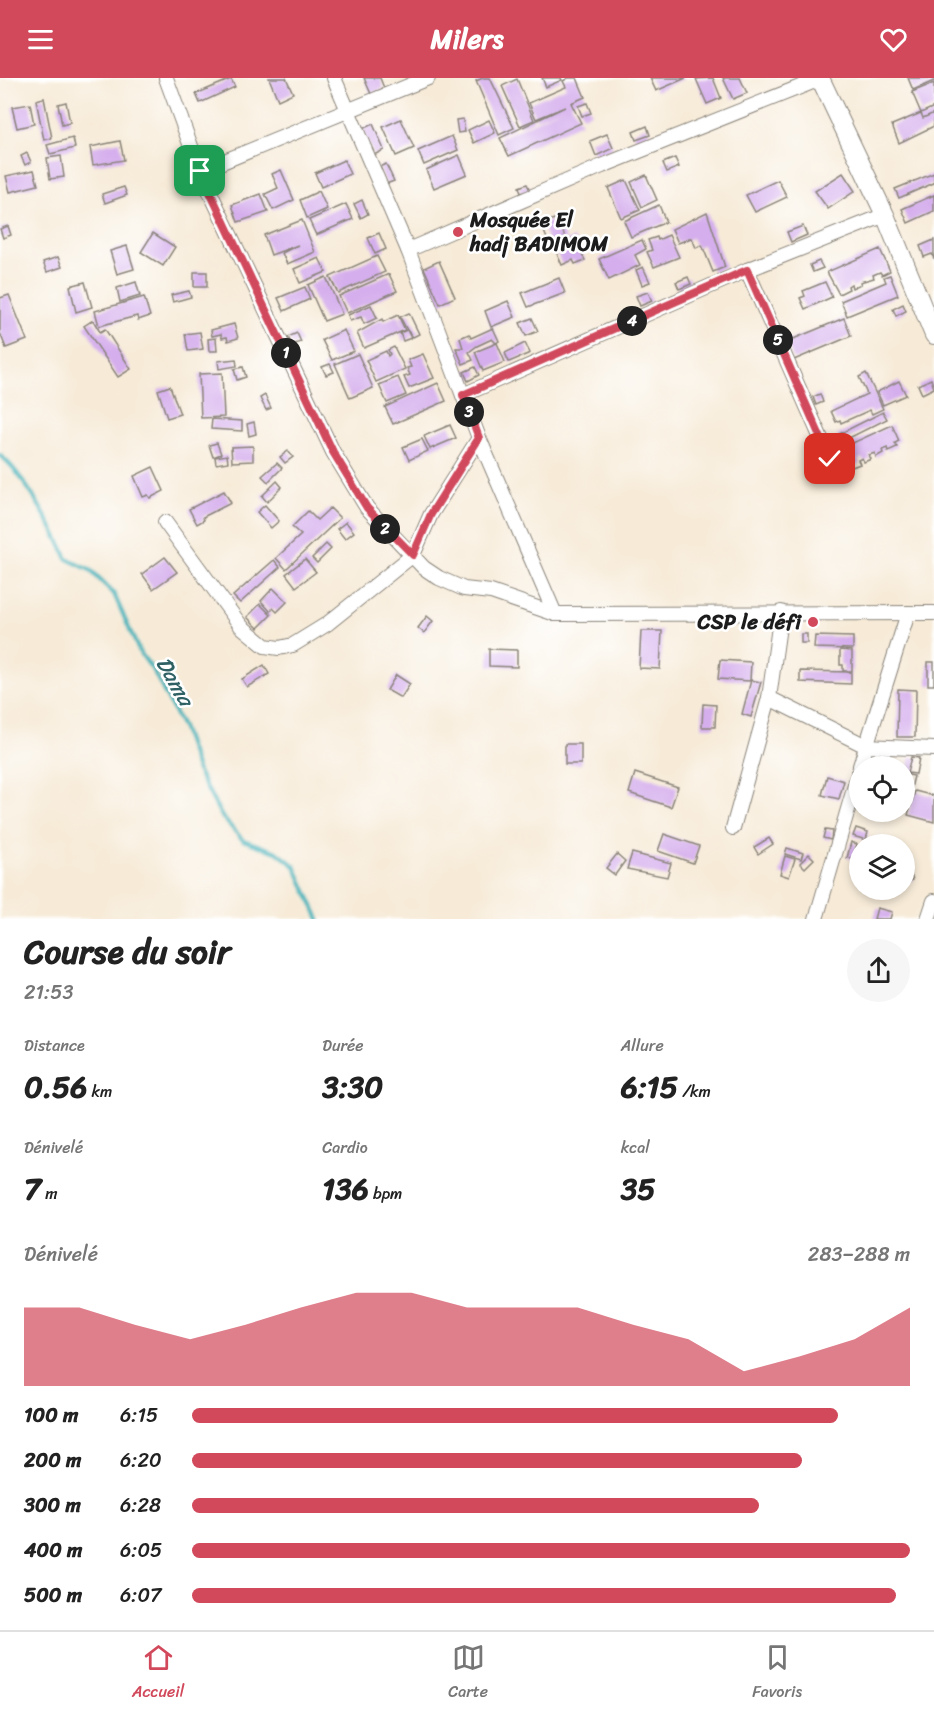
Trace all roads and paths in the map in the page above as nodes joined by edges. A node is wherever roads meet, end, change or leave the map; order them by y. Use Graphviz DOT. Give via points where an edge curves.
graph roads {
  1 [pos="166,78"];
  2 [pos="334,78"];
  3 [pos="428,78"];
  4 [pos="820,79"];
  5 [pos="348,112"];
  6 [pos="200,171"];
  7 [pos="885,215"];
  8 [pos="408,250"];
  9 [pos="747,270"];
  10 [pos="928,304"];
  11 [pos="934,335"];
  12 [pos="463,395"];
  13 [pos="479,438"];
  14 [pos="830,459"];
  15 [pos="165,522"];
  16 [pos="413,555"];
  17 [pos="781,612"];
  18 [pos="908,613"];
  19 [pos="934,613"];
  20 [pos="555,614"];
  21 [pos="769,698"];
  22 [pos="866,746"];
  23 [pos="934,749"];
  24 [pos="863,756"];
  25 [pos="849,805"];
  26 [pos="733,828"];
  27 [pos="934,901"];
  28 [pos="816,919"];
  29 [pos="928,919"];
  1 -- 6 [label="street"];
  2 -- 5 [label="street"];
  3 -- 5 [label="street"];
  4 -- 7 [label="street"];
  4 -- 8 [label="street" via="602,166"];
  5 -- 6 [label="street"];
  5 -- 8 [label="street"];
  6 -- 16 [label="street" via="333,452 367,508"];
  7 -- 9 [label="street"];
  7 -- 10 [label="street"];
  8 -- 12 [label="street"];
  9 -- 12 [label="street"];
  9 -- 14 [label="street"];
  10 -- 11 [label="street"];
  12 -- 13 [label="street"];
  13 -- 16 [label="street" via="431,514"];
  13 -- 20 [label="street"];
  15 -- 16 [label="street" via="241,626 265,646 279,648 293,645 327,624"];
  16 -- 20 [label="street" via="424,568 448,582"];
  17 -- 18 [label="street"];
  17 -- 20 [label="street"];
  17 -- 21 [label="street"];
  18 -- 19 [label="street"];
  18 -- 22 [label="street"];
  21 -- 22 [label="street"];
  21 -- 26 [label="street"];
  22 -- 23 [label="street"];
  22 -- 24 [label="street"];
  25 -- 28 [label="street"];
  27 -- 29 [label="street"];
}
